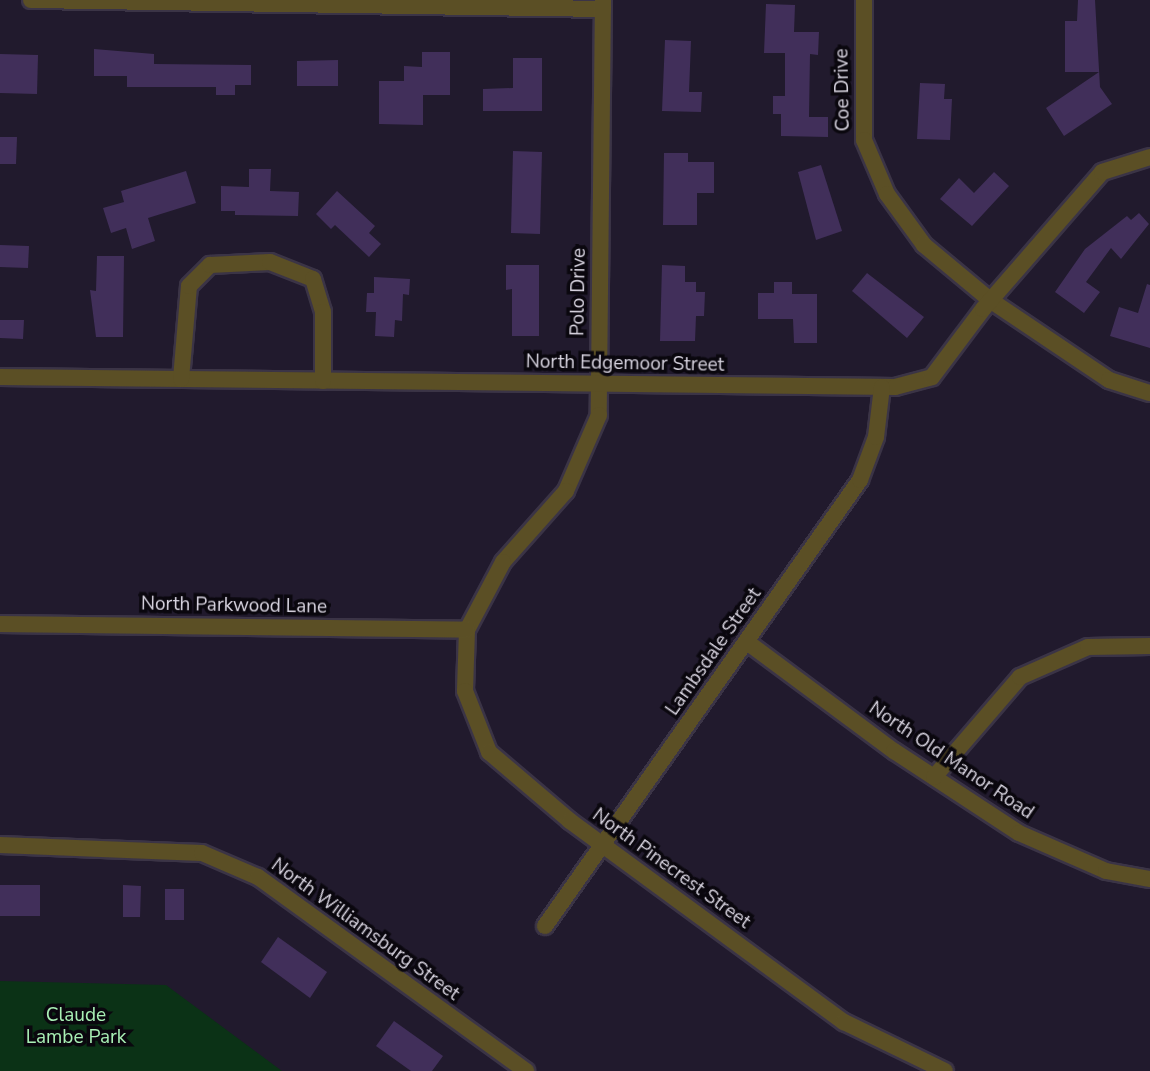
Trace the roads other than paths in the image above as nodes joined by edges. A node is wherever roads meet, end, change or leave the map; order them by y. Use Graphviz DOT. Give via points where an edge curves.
graph roads {
  1 [pos="31,0"];
  2 [pos="864,0"];
  3 [pos="183,1"];
  4 [pos="603,4"];
  5 [pos="1150,157"];
  6 [pos="990,300"];
  7 [pos="0,377"];
  8 [pos="181,379"];
  9 [pos="323,381"];
  10 [pos="599,385"];
  11 [pos="882,387"];
  12 [pos="1150,393"];
  13 [pos="0,624"];
  14 [pos="467,630"];
  15 [pos="747,642"];
  16 [pos="1150,646"];
  17 [pos="934,777"];
  18 [pos="0,845"];
  19 [pos="603,845"];
  20 [pos="1150,879"];
  21 [pos="545,926"];
  22 [pos="526,1071"];
  23 [pos="945,1071"];
  1 -- 3 [label="street"];
  2 -- 6 [label="street, Coe Drive" via="864,140 887,194 924,246"];
  3 -- 4 [label="street"];
  4 -- 10 [label="street, Polo Drive"];
  5 -- 6 [label="street, North Edgemoor Street" via="1102,172"];
  6 -- 11 [label="street, North Edgemoor Street" via="932,376"];
  6 -- 12 [label="street, Coe Drive" via="1109,380"];
  7 -- 8 [label="street, North Edgemoor Street"];
  8 -- 9 [label="street, North Edgemoor Street"];
  8 -- 9 [label="street" via="189,286 210,265 270,262 313,279 324,312"];
  9 -- 10 [label="street, North Edgemoor Street"];
  10 -- 11 [label="street, North Edgemoor Street"];
  10 -- 14 [label="street, Polo Drive" via="599,415 566,491 503,562"];
  11 -- 15 [label="street, Lambsdale Street" via="876,437 860,480"];
  13 -- 14 [label="street, North Parkwood Lane"];
  14 -- 19 [label="street, North Pinecrest Street" via="465,691 489,752"];
  15 -- 17 [label="street, North Old Manor Road"];
  15 -- 19 [label="street, Lambsdale Street"];
  16 -- 17 [label="street" via="1088,646 1020,677"];
  17 -- 20 [label="street, North Old Manor Road" via="1019,834 1106,871"];
  18 -- 22 [label="street, North Williamsburg Street" via="202,853 258,877"];
  19 -- 21 [label="street, Lambsdale Street"];
  19 -- 23 [label="street, North Pinecrest Street" via="844,1022"];
}
